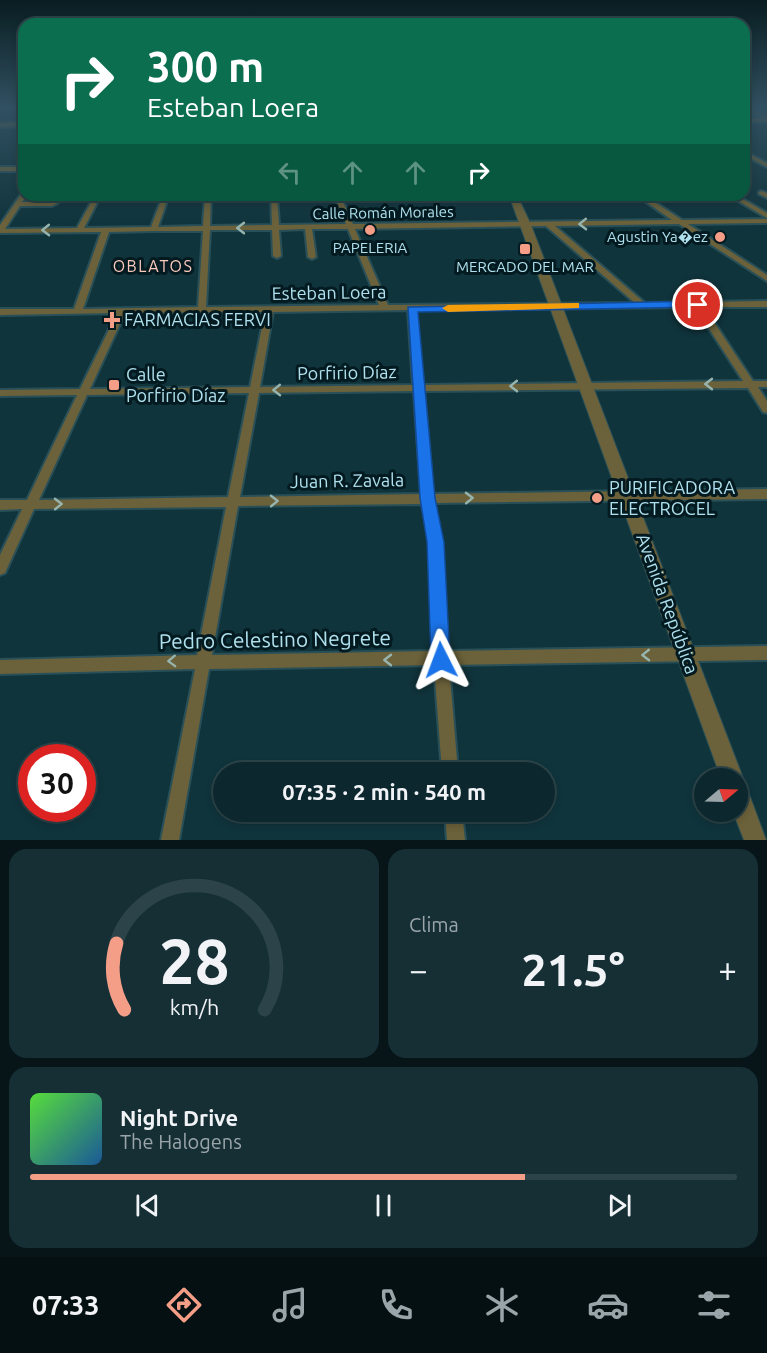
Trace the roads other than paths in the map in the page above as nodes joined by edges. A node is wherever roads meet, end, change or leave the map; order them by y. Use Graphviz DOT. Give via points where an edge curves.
graph roads {
  1 [pos="750,156"];
  2 [pos="750,164"];
  3 [pos="766,164"];
  4 [pos="0,169"];
  5 [pos="18,169"];
  6 [pos="20,201"];
  7 [pos="56,201"];
  8 [pos="95,201"];
  9 [pos="164,201"];
  10 [pos="208,201"];
  11 [pos="274,201"];
  12 [pos="339,201"];
  13 [pos="516,201"];
  14 [pos="648,201"];
  15 [pos="741,201"];
  16 [pos="18,204"];
  17 [pos="767,216"];
  18 [pos="767,221"];
  19 [pos="681,222"];
  20 [pos="548,224"];
  21 [pos="526,225"];
  22 [pos="308,227"];
  23 [pos="350,227"];
  24 [pos="206,228"];
  25 [pos="276,228"];
  26 [pos="154,229"];
  27 [pos="79,230"];
  28 [pos="105,230"];
  29 [pos="0,231"];
  30 [pos="278,256"];
  31 [pos="312,257"];
  32 [pos="767,279"];
  33 [pos="767,304"];
  34 [pos="643,305"];
  35 [pos="698,305"];
  36 [pos="556,306"];
  37 [pos="385,309"];
  38 [pos="412,309"];
  39 [pos="122,311"];
  40 [pos="202,311"];
  41 [pos="269,311"];
  42 [pos="0,312"];
  43 [pos="77,312"];
  44 [pos="750,384"];
  45 [pos="767,384"];
  46 [pos="586,385"];
  47 [pos="418,388"];
  48 [pos="254,390"];
  49 [pos="84,392"];
  50 [pos="0,393"];
  51 [pos="767,410"];
  52 [pos="767,494"];
  53 [pos="627,496"];
  54 [pos="427,498"];
  55 [pos="233,502"];
  56 [pos="30,504"];
  57 [pos="0,505"];
  58 [pos="0,569"];
  59 [pos="767,653"];
  60 [pos="685,654"];
  61 [pos="205,660"];
  62 [pos="441,660"];
  63 [pos="0,667"];
  64 [pos="449,762"];
  65 [pos="728,768"];
  66 [pos="748,821"];
  67 [pos="455,822"];
  68 [pos="170,840"];
  69 [pos="456,840"];
  70 [pos="755,840"];
  1 -- 3 [label="street"];
  2 -- 3 [label="street"];
  4 -- 5 [label="street"];
  6 -- 16 [label="street"];
  7 -- 16 [label="street"];
  8 -- 27 [label="street"];
  9 -- 26 [label="street"];
  10 -- 24 [label="street"];
  11 -- 25 [label="street"];
  12 -- 23 [label="street"];
  13 -- 21 [label="street, Avenida República"];
  14 -- 19 [label="street"];
  15 -- 17 [label="street"];
  16 -- 29 [label="street"];
  18 -- 19 [label="street, Calle Román Morales"];
  19 -- 20 [label="street, Calle Román Morales, one-way"];
  19 -- 32 [label="street"];
  20 -- 21 [label="street, Calle Román Morales"];
  20 -- 34 [label="street"];
  21 -- 23 [label="street, Calle Román Morales"];
  21 -- 36 [label="street, Avenida República"];
  22 -- 23 [label="street, Calle Román Morales"];
  22 -- 25 [label="street, Calle Román Morales"];
  22 -- 31 [label="street"];
  23 -- 37 [label="street"];
  25 -- 24 [label="street, Calle Román Morales, one-way"];
  24 -- 26 [label="street, Calle Román Morales"];
  24 -- 40 [label="street"];
  25 -- 30 [label="street"];
  26 -- 28 [label="street, Calle Román Morales"];
  27 -- 28 [label="street, Calle Román Morales"];
  27 -- 29 [label="street, Calle Román Morales, one-way"];
  28 -- 43 [label="street"];
  33 -- 35 [label="street, Esteban Loera"];
  34 -- 35 [label="street, Esteban Loera"];
  34 -- 36 [label="street, Esteban Loera"];
  35 -- 44 [label="street"];
  36 -- 38 [label="street, Esteban Loera"];
  36 -- 46 [label="street, Avenida República"];
  37 -- 38 [label="street, Esteban Loera"];
  37 -- 41 [label="street, Esteban Loera"];
  38 -- 47 [label="street"];
  39 -- 40 [label="street, Esteban Loera"];
  39 -- 43 [label="street, Esteban Loera"];
  39 -- 49 [label="street"];
  40 -- 41 [label="street, Esteban Loera"];
  41 -- 48 [label="street"];
  42 -- 43 [label="street, Esteban Loera"];
  44 -- 45 [label="street, Porfirio Díaz"];
  44 -- 46 [label="street, Porfirio Díaz, one-way"];
  44 -- 51 [label="street"];
  46 -- 47 [label="street, Porfirio Díaz, one-way"];
  46 -- 53 [label="street, Avenida República"];
  47 -- 48 [label="street, Porfirio Díaz, one-way"];
  47 -- 54 [label="street"];
  48 -- 49 [label="street, Porfirio Díaz"];
  48 -- 55 [label="street"];
  49 -- 50 [label="street, Porfirio Díaz"];
  49 -- 56 [label="street"];
  52 -- 53 [label="street, Juan R. Zavala"];
  54 -- 53 [label="street, Juan R. Zavala, one-way"];
  53 -- 60 [label="street, Avenida República"];
  55 -- 54 [label="street, Juan R. Zavala, one-way"];
  54 -- 62 [label="street" via="435,542"];
  56 -- 55 [label="street, Juan R. Zavala, one-way"];
  55 -- 61 [label="street"];
  56 -- 57 [label="street, Juan R. Zavala"];
  56 -- 58 [label="street"];
  59 -- 60 [label="street, Pedro Celestino Negrete"];
  60 -- 62 [label="street, Pedro Celestino Negrete, one-way"];
  60 -- 65 [label="street, Avenida República"];
  62 -- 61 [label="street, Pedro Celestino Negrete, one-way"];
  61 -- 63 [label="street, Pedro Celestino Negrete, one-way"];
  61 -- 68 [label="street"];
  62 -- 64 [label="street"];
  66 -- 70 [label="street"];
  67 -- 69 [label="street"];
}
